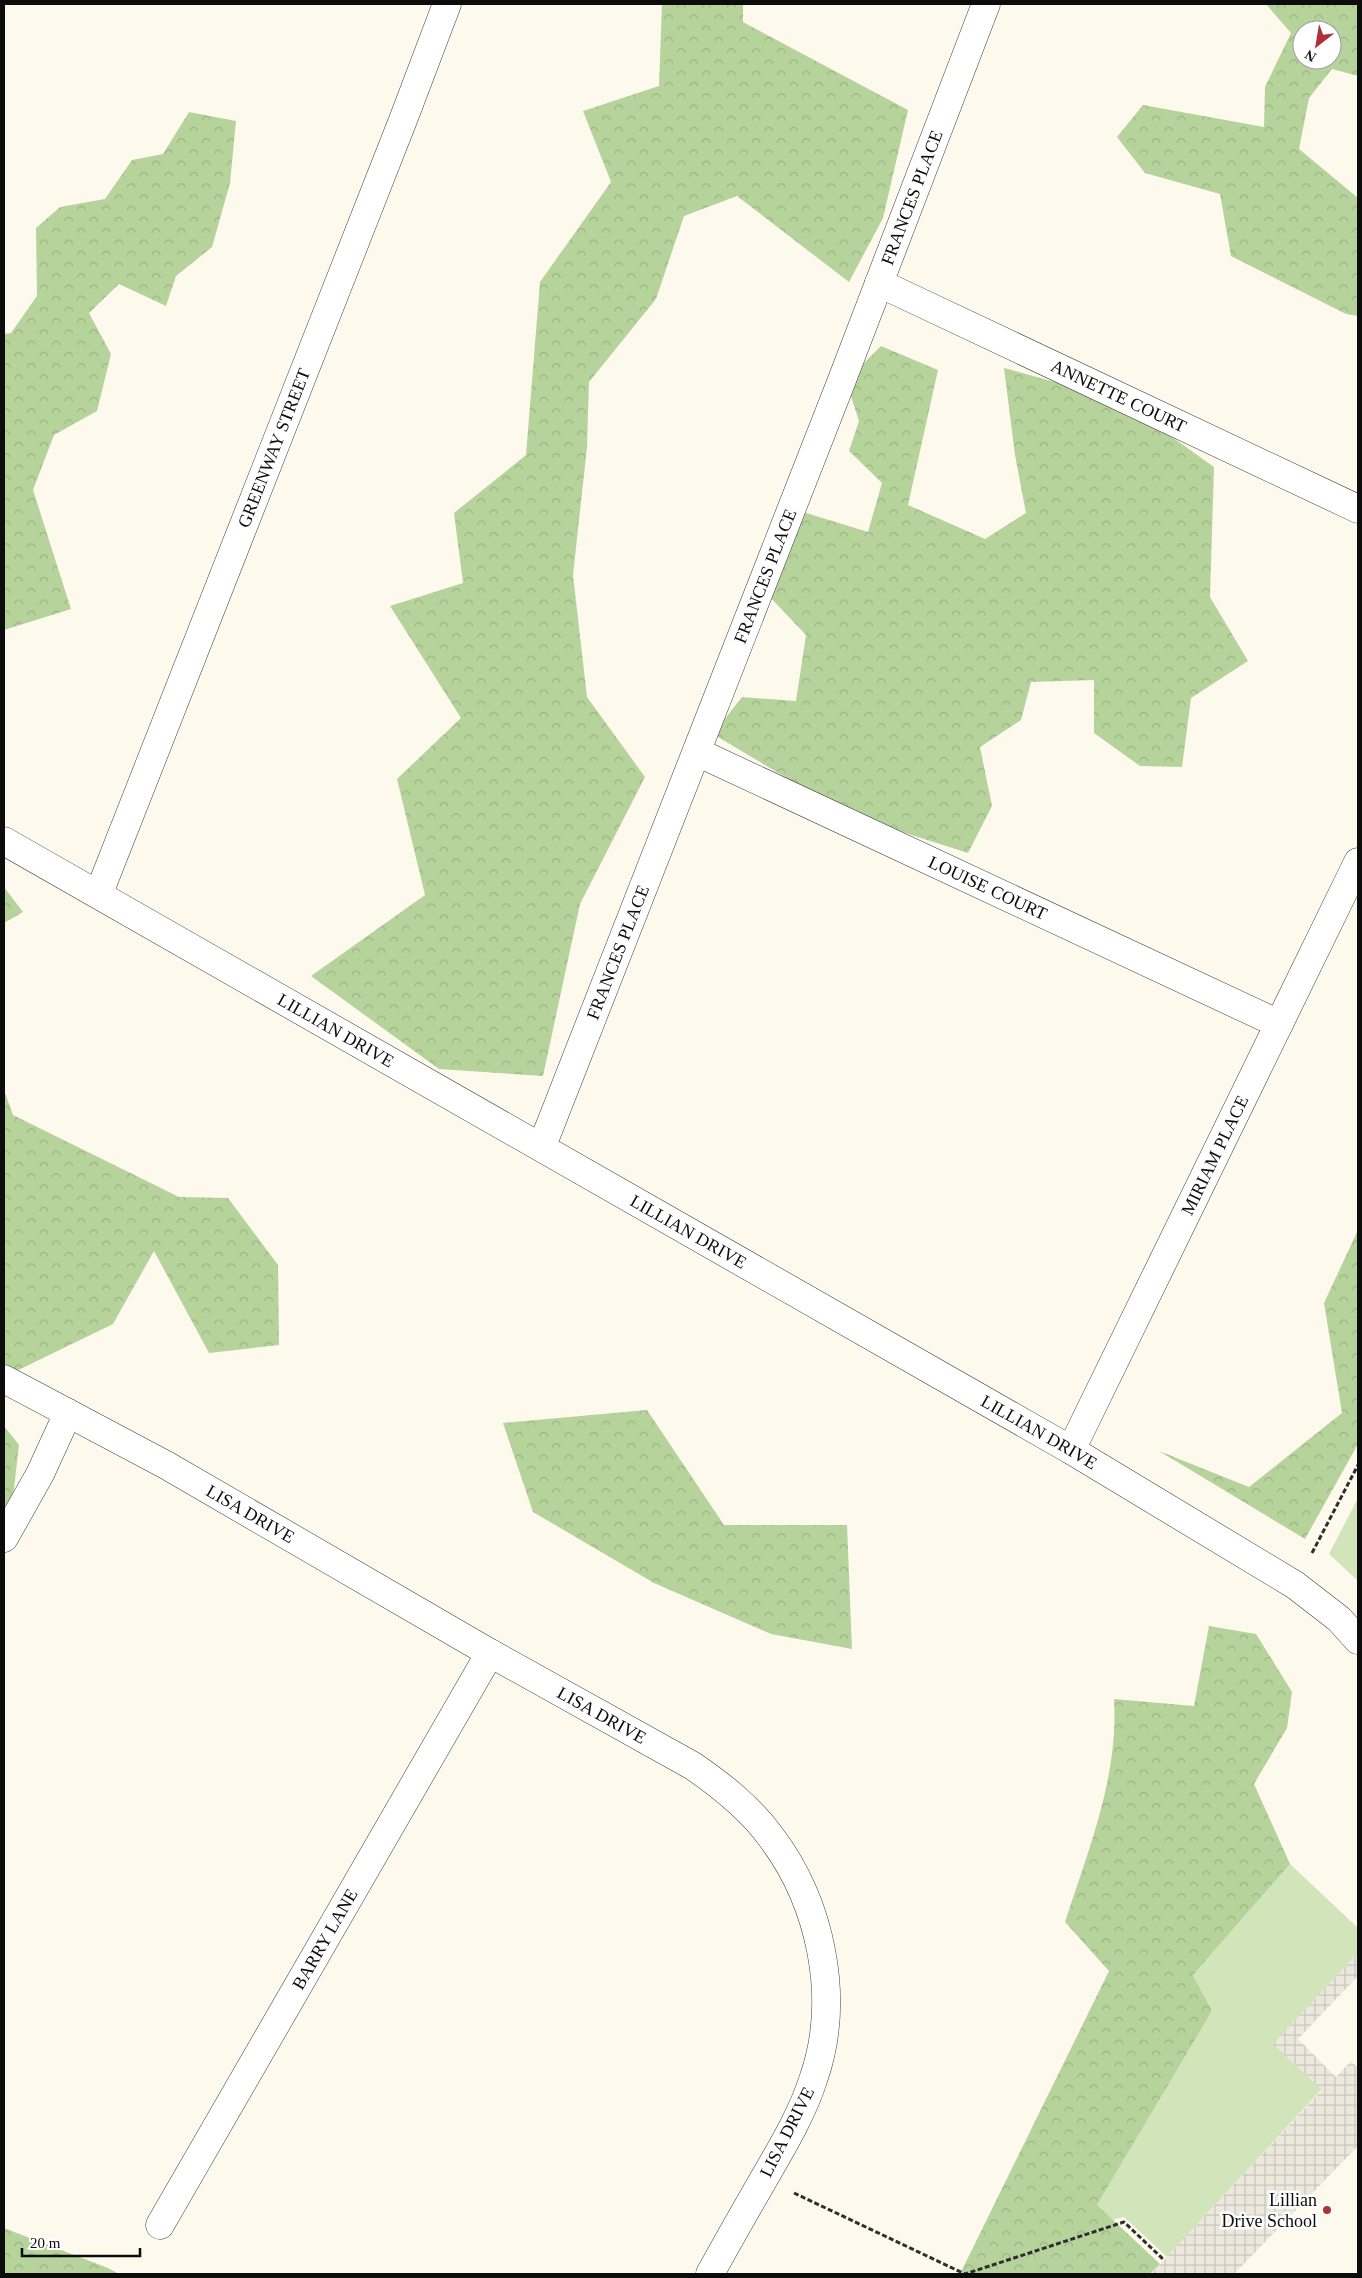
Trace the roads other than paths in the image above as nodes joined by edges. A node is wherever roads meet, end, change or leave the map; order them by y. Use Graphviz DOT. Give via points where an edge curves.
graph roads {
  1 [pos="447,4"];
  2 [pos="986,4"];
  3 [pos="879,283"];
  4 [pos="1358,509"];
  5 [pos="697,752"];
  6 [pos="4,841"];
  7 [pos="1358,862"];
  8 [pos="99,893"];
  9 [pos="1279,1024"];
  10 [pos="542,1146"];
  11 [pos="4,1379"];
  12 [pos="68,1414"];
  13 [pos="1071,1450"];
  14 [pos="4,1538"];
  15 [pos="1358,1640"];
  16 [pos="490,1652"];
  17 [pos="160,2225"];
  18 [pos="710,2274"];
  1 -- 8 [label="street, GREENWAY STREET"];
  2 -- 3 [label="street, FRANCES PLACE"];
  3 -- 4 [label="street, ANNETTE COURT"];
  3 -- 5 [label="street, FRANCES PLACE"];
  5 -- 9 [label="street, LOUISE COURT"];
  5 -- 10 [label="street, FRANCES PLACE"];
  6 -- 8 [label="street, LILLIAN DRIVE"];
  7 -- 9 [label="street, MIRIAM PLACE"];
  8 -- 10 [label="street, LILLIAN DRIVE"];
  9 -- 13 [label="street, MIRIAM PLACE"];
  10 -- 13 [label="street, LILLIAN DRIVE"];
  11 -- 12 [label="street, LISA DRIVE"];
  12 -- 14 [label="street" via="40,1474"];
  12 -- 16 [label="street, LISA DRIVE" via="166,1465"];
  13 -- 15 [label="street, LILLIAN DRIVE" via="1295,1585 1339,1619"];
  16 -- 17 [label="street, BARRY LANE"];
  16 -- 18 [label="street, LISA DRIVE" via="693,1766 721,1786 771,1837 797,1879 814,1919 824,1966 826,2015 814,2077 796,2122"];
}
